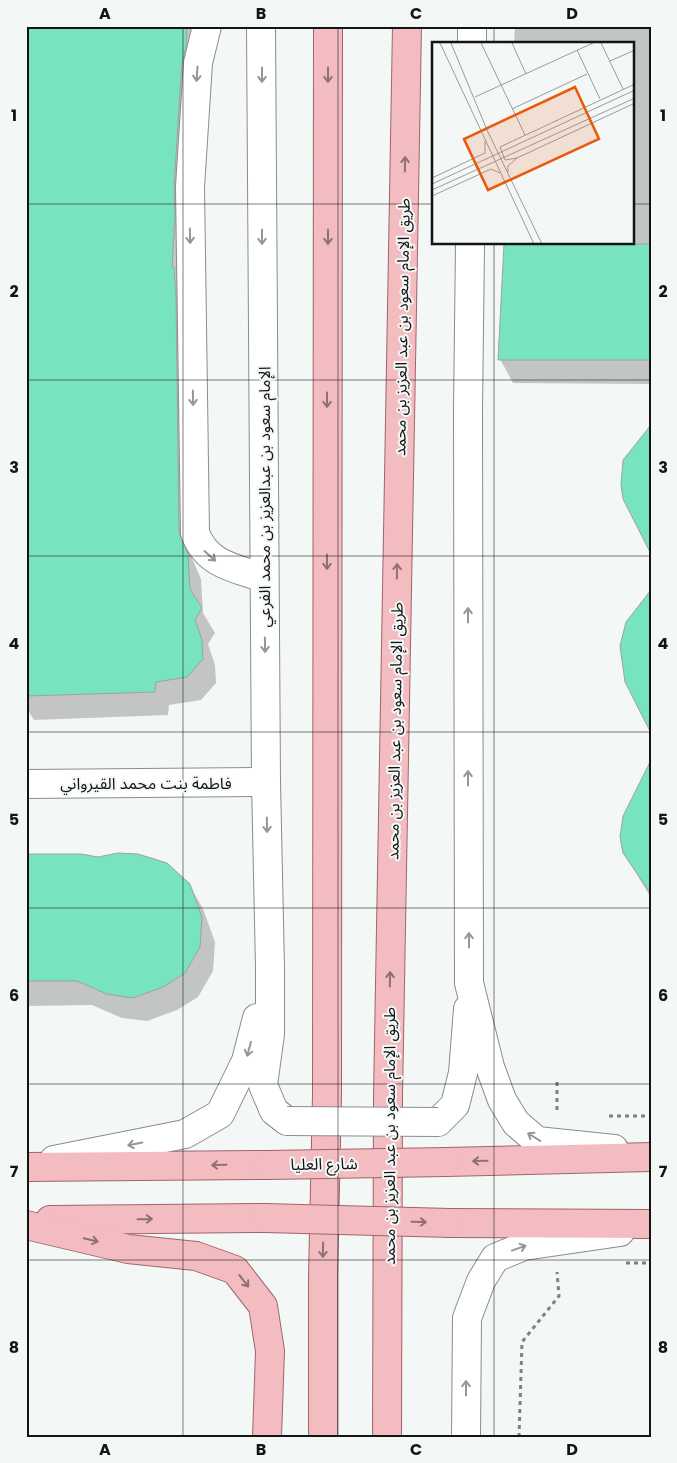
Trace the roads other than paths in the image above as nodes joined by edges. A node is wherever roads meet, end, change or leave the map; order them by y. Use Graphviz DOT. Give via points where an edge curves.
graph roads {
  1 [pos="207,26"];
  2 [pos="261,26"];
  3 [pos="328,26"];
  4 [pos="407,26"];
  5 [pos="472,26"];
  6 [pos="472,42"];
  7 [pos="470,245"];
  8 [pos="264,578"];
  9 [pos="266,782"];
  10 [pos="26,784"];
  11 [pos="270,968"];
  12 [pos="469,983"];
  13 [pos="651,1152"];
  14 [pos="651,1157"];
  15 [pos="26,1166"];
  16 [pos="26,1220"];
  17 [pos="651,1224"];
  18 [pos="26,1225"];
  19 [pos="651,1228"];
  20 [pos="266,1437"];
  21 [pos="322,1437"];
  22 [pos="387,1437"];
  23 [pos="466,1437"];
  1 -- 8 [label="street, one-way" via="198,62 190,187 195,533 199,544 217,562"];
  2 -- 8 [label="street, الإمام سعود بن عبدالعزيز بن محمد الفرعي, one-way"];
  3 -- 21 [label="main road, one-way" via="327,1096"];
  22 -- 4 [label="main road, طريق الإمام سعود بن عبد العزيز بن محمد, one-way" via="388,1087"];
  5 -- 6 [label="street"];
  12 -- 7 [label="street, one-way"];
  8 -- 9 [label="street, الإمام سعود بن عبدالعزيز بن محمد الفرعي, one-way"];
  9 -- 10 [label="street, فاطمة بنت محمد القيرواني"];
  9 -- 11 [label="street, الإمام سعود بن عبدالعزيز بن محمد الفرعي, one-way"];
  11 -- 12 [label="street, bridge" via="270,1034 263,1085 274,1111 287,1122 438,1122 454,1105 463,1073"];
  11 -- 15 [label="street, one-way" via="246,1061 220,1114 185,1134"];
  13 -- 12 [label="street, one-way" via="537,1141 516,1123 502,1100 490,1067"];
  14 -- 15 [label="main road, شارع العليا, one-way, bridge"];
  16 -- 17 [label="main road, one-way, bridge" via="265,1218"];
  18 -- 20 [label="main road, one-way" via="128,1249 196,1256 235,1270 263,1306 270,1351"];
  23 -- 19 [label="street, one-way" via="467,1318 481,1281 495,1258 524,1246"];
}
